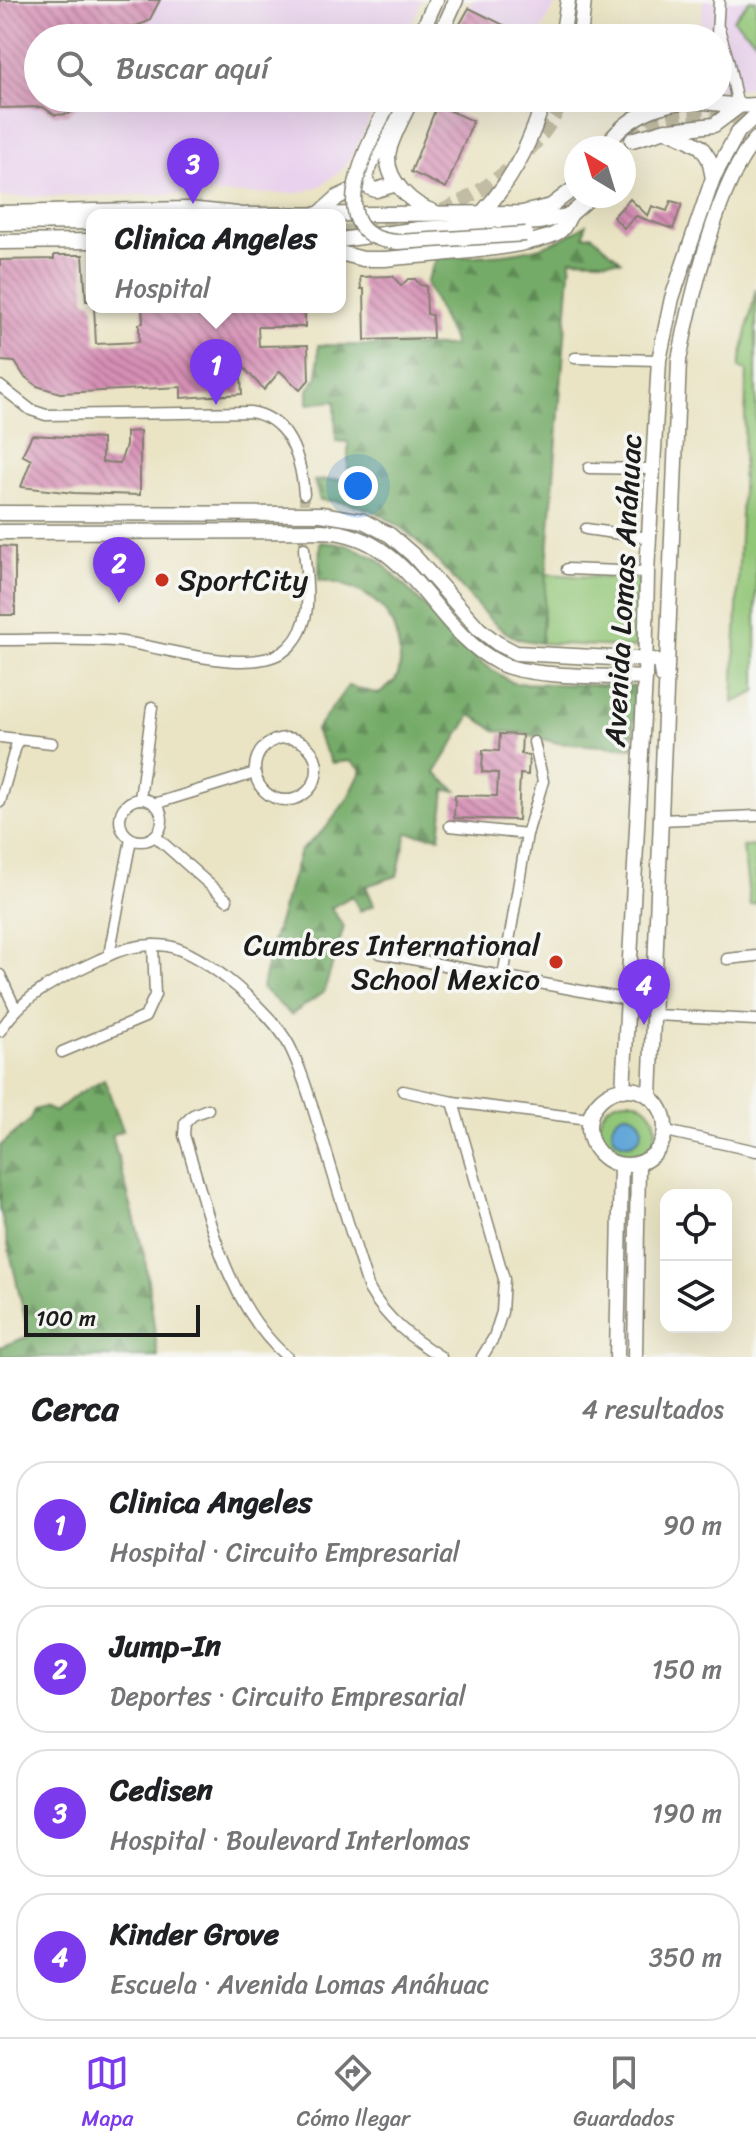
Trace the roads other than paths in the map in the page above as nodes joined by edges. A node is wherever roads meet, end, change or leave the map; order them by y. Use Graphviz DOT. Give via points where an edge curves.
graph roads {
  1 [pos="456,0"];
  2 [pos="568,0"];
  3 [pos="584,0"];
  4 [pos="719,0"];
  5 [pos="435,3"];
  6 [pos="427,24"];
  7 [pos="445,24"];
  8 [pos="564,24"];
  9 [pos="581,24"];
  10 [pos="718,24"];
  11 [pos="732,78"];
  12 [pos="756,105"];
  13 [pos="732,106"];
  14 [pos="738,107"];
  15 [pos="385,112"];
  16 [pos="393,112"];
  17 [pos="406,112"];
  18 [pos="538,112"];
  19 [pos="648,112"];
  20 [pos="731,112"];
  21 [pos="732,112"];
  22 [pos="756,115"];
  23 [pos="666,130"];
  24 [pos="613,136"];
  25 [pos="756,139"];
  26 [pos="636,141"];
  27 [pos="713,178"];
  28 [pos="366,184"];
  29 [pos="397,184"];
  30 [pos="564,198"];
  31 [pos="578,208"];
  32 [pos="325,209"];
  33 [pos="86,211"];
  34 [pos="0,213"];
  35 [pos="439,213"];
  36 [pos="346,214"];
  37 [pos="481,214"];
  38 [pos="570,215"];
  39 [pos="86,222"];
  40 [pos="0,223"];
  41 [pos="346,239"];
  42 [pos="86,241"];
  43 [pos="0,242"];
  44 [pos="346,255"];
  45 [pos="575,358"];
  46 [pos="659,360"];
  47 [pos="0,386"];
  48 [pos="589,468"];
  49 [pos="653,469"];
  50 [pos="304,494"];
  51 [pos="0,513"];
  52 [pos="586,529"];
  53 [pos="0,532"];
  54 [pos="649,538"];
  55 [pos="304,548"];
  56 [pos="567,569"];
  57 [pos="647,572"];
  58 [pos="0,640"];
  59 [pos="645,662"];
  60 [pos="645,678"];
  61 [pos="665,700"];
  62 [pos="152,707"];
  63 [pos="0,737"];
  64 [pos="18,739"];
  65 [pos="534,742"];
  66 [pos="52,743"];
  67 [pos="255,773"];
  68 [pos="140,799"];
  69 [pos="0,802"];
  70 [pos="154,804"];
  71 [pos="756,816"];
  72 [pos="660,820"];
  73 [pos="450,826"];
  74 [pos="527,834"];
  75 [pos="155,836"];
  76 [pos="131,839"];
  77 [pos="227,900"];
  78 [pos="153,945"];
  79 [pos="380,953"];
  80 [pos="109,955"];
  81 [pos="756,956"];
  82 [pos="727,959"];
  83 [pos="0,975"];
  84 [pos="503,977"];
  85 [pos="629,1000"];
  86 [pos="16,1010"];
  87 [pos="655,1015"];
  88 [pos="756,1020"];
  89 [pos="0,1031"];
  90 [pos="62,1052"];
  91 [pos="623,1090"];
  92 [pos="403,1091"];
  93 [pos="650,1097"];
  94 [pos="453,1102"];
  95 [pos="208,1109"];
  96 [pos="589,1119"];
  97 [pos="666,1131"];
  98 [pos="756,1151"];
  99 [pos="638,1164"];
  100 [pos="621,1165"];
  101 [pos="287,1357"];
  102 [pos="441,1357"];
  103 [pos="482,1357"];
  104 [pos="617,1357"];
  105 [pos="635,1357"];
  1 -- 7 [label="main road"];
  2 -- 8 [label="main road"];
  3 -- 9 [label="main road"];
  4 -- 10 [label="street"];
  5 -- 6 [label="main road"];
  11 -- 14 [label="street"];
  12 -- 14 [label="main road"];
  13 -- 14 [label="main road"];
  14 -- 21 [label="main road"];
  15 -- 38 [label="main road, bridge" via="354,186 353,203 364,226 383,239 526,234"];
  16 -- 28 [label="main road"];
  17 -- 29 [label="main road" via="387,154"];
  18 -- 37 [label="main road" via="515,168"];
  19 -- 24 [label="main road"];
  20 -- 23 [label="main road" via="714,125"];
  22 -- 27 [label="main road, Avenida Lomas Anáhuac" via="738,132"];
  23 -- 26 [label="main road"];
  23 -- 27 [label="main road" via="701,147"];
  25 -- 61 [label="main road, Avenida Lomas Anáhuac" via="727,188 692,297 679,360"];
  27 -- 46 [label="main road, Avenida Lomas Anáhuac" via="672,298"];
  28 -- 29 [label="main road" via="376,190"];
  28 -- 32 [label="main road"];
  29 -- 35 [label="main road" via="420,205"];
  30 -- 37 [label="main road" via="522,213"];
  31 -- 38 [label="main road"];
  33 -- 34 [label="main road"];
  35 -- 36 [label="main road"];
  35 -- 37 [label="main road"];
  38 -- 41 [label="main road"];
  38 -- 44 [label="main road" via="564,228 529,243 385,259"];
  39 -- 40 [label="main road"];
  42 -- 43 [label="main road"];
  45 -- 46 [label="street"];
  46 -- 49 [label="main road, Avenida Lomas Anáhuac"];
  47 -- 50 [label="street" via="46,415 264,415 283,431 298,455"];
  48 -- 49 [label="street"];
  49 -- 54 [label="main road, Avenida Lomas Anáhuac"];
  51 -- 59 [label="main road" via="349,517 402,544 479,629 506,649 527,655"];
  52 -- 54 [label="street"];
  53 -- 60 [label="main road" via="346,534 392,557 468,640 499,664 526,672"];
  54 -- 57 [label="main road, Avenida Lomas Anáhuac"];
  55 -- 58 [label="street" via="304,623 291,646 263,661 224,661 120,642"];
  56 -- 57 [label="street"];
  57 -- 59 [label="main road, Avenida Lomas Anáhuac"];
  59 -- 60 [label="main road, Avenida Lomas Anáhuac"];
  59 -- 61 [label="main road" via="660,663 659,693"];
  60 -- 85 [label="main road, Avenida Lomas Anáhuac"];
  61 -- 72 [label="main road, Avenida Lomas Anáhuac"];
  62 -- 68 [label="street"];
  63 -- 64 [label="street"];
  64 -- 66 [label="street"];
  64 -- 69 [label="street"];
  65 -- 74 [label="street" via="543,781"];
  67 -- 67 [label="street" via="261,788 274,798 290,800 305,794 315,780 317,764 305,744 282,737 257,757"];
  67 -- 70 [label="street"];
  68 -- 70 [label="street"];
  68 -- 76 [label="street" via="129,803 119,821"];
  70 -- 75 [label="street" via="162,826"];
  71 -- 72 [label="street"];
  72 -- 87 [label="main road, Avenida Lomas Anáhuac"];
  73 -- 74 [label="street"];
  74 -- 84 [label="street"];
  75 -- 76 [label="street" via="143,842"];
  75 -- 77 [label="street"];
  76 -- 80 [label="street"];
  78 -- 80 [label="street"];
  78 -- 90 [label="street" via="155,995 145,1017"];
  78 -- 102 [label="street" via="172,947 200,961 262,1008 277,1027 306,1087 369,1289 399,1328"];
  79 -- 84 [label="street"];
  80 -- 86 [label="street" via="34,994"];
  81 -- 82 [label="street"];
  83 -- 86 [label="street"];
  84 -- 85 [label="street"];
  85 -- 91 [label="main road, Avenida Lomas Anáhuac"];
  86 -- 89 [label="street"];
  87 -- 88 [label="street"];
  87 -- 93 [label="main road, Avenida Lomas Anáhuac"];
  91 -- 93 [label="main road"];
  91 -- 96 [label="main road" via="602,1099"];
  92 -- 94 [label="street"];
  93 -- 97 [label="main road" via="660,1108"];
  94 -- 96 [label="street"];
  94 -- 103 [label="street" via="504,1279 502,1312"];
  95 -- 101 [label="street" via="185,1123 184,1135 228,1274 255,1321"];
  96 -- 100 [label="main road" via="595,1147"];
  97 -- 98 [label="street"];
  97 -- 99 [label="main road" via="651,1157"];
  99 -- 100 [label="main road"];
  99 -- 105 [label="main road"];
  100 -- 104 [label="main road"];
}
